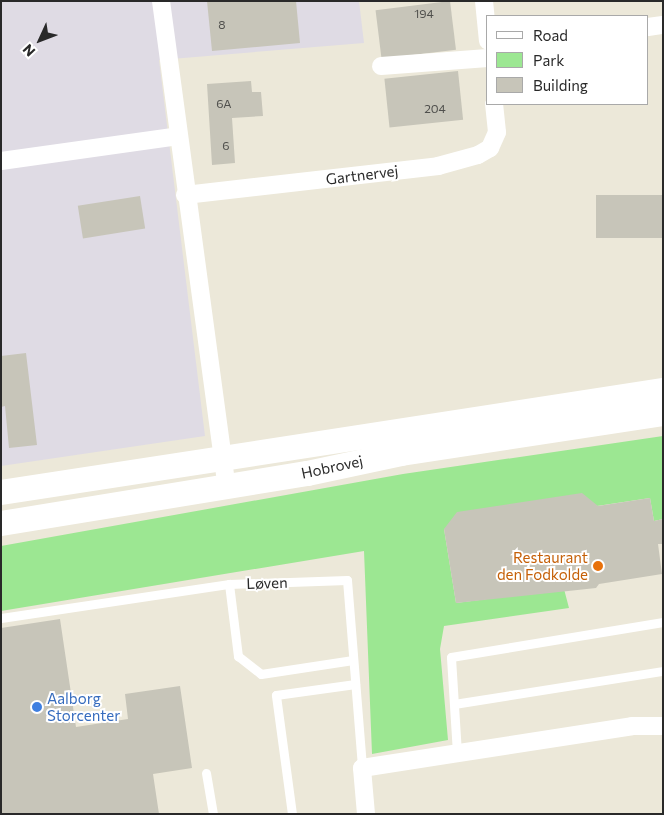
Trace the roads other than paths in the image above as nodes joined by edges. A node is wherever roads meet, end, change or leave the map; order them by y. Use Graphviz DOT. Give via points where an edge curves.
graph roads {
  1 [pos="161,1"];
  2 [pos="484,1"];
  3 [pos="663,25"];
  4 [pos="649,27"];
  5 [pos="487,31"];
  6 [pos="487,58"];
  7 [pos="381,66"];
  8 [pos="494,105"];
  9 [pos="178,136"];
  10 [pos="1,161"];
  11 [pos="185,195"];
  12 [pos="663,390"];
  13 [pos="663,413"];
  14 [pos="223,457"];
  15 [pos="227,486"];
  16 [pos="1,492"];
  17 [pos="1,523"];
  18 [pos="229,584"];
  19 [pos="1,618"];
  20 [pos="663,622"];
  21 [pos="353,660"];
  22 [pos="663,671"];
  23 [pos="355,684"];
  24 [pos="454,704"];
  25 [pos="663,726"];
  26 [pos="457,753"];
  27 [pos="362,768"];
  28 [pos="206,772"];
  29 [pos="213,814"];
  30 [pos="292,814"];
  31 [pos="366,814"];
  1 -- 9 [label="street"];
  2 -- 5 [label="street"];
  3 -- 4 [label="street"];
  6 -- 7 [label="street"];
  8 -- 11 [label="street, Gartnervej" via="497,132 490,148 478,155 438,166"];
  9 -- 10 [label="street"];
  9 -- 11 [label="street"];
  11 -- 14 [label="street"];
  12 -- 14 [label="main road, Hobrovej"];
  13 -- 15 [label="main road, Hobrovej" via="401,453"];
  14 -- 15 [label="street"];
  14 -- 16 [label="main road, Hobrovej"];
  15 -- 17 [label="main road, Hobrovej"];
  18 -- 19 [label="lane, Løven"];
  18 -- 21 [label="lane" via="238,656 261,674"];
  18 -- 21 [label="lane, Løven" via="347,580"];
  20 -- 24 [label="lane" via="451,657"];
  21 -- 23 [label="lane, Løven"];
  22 -- 24 [label="lane"];
  23 -- 27 [label="lane, Løven"];
  23 -- 30 [label="lane" via="276,695"];
  24 -- 26 [label="lane"];
  25 -- 26 [label="street" via="632,726"];
  26 -- 27 [label="street"];
  27 -- 31 [label="street, Løven"];
  28 -- 29 [label="lane"];
}
